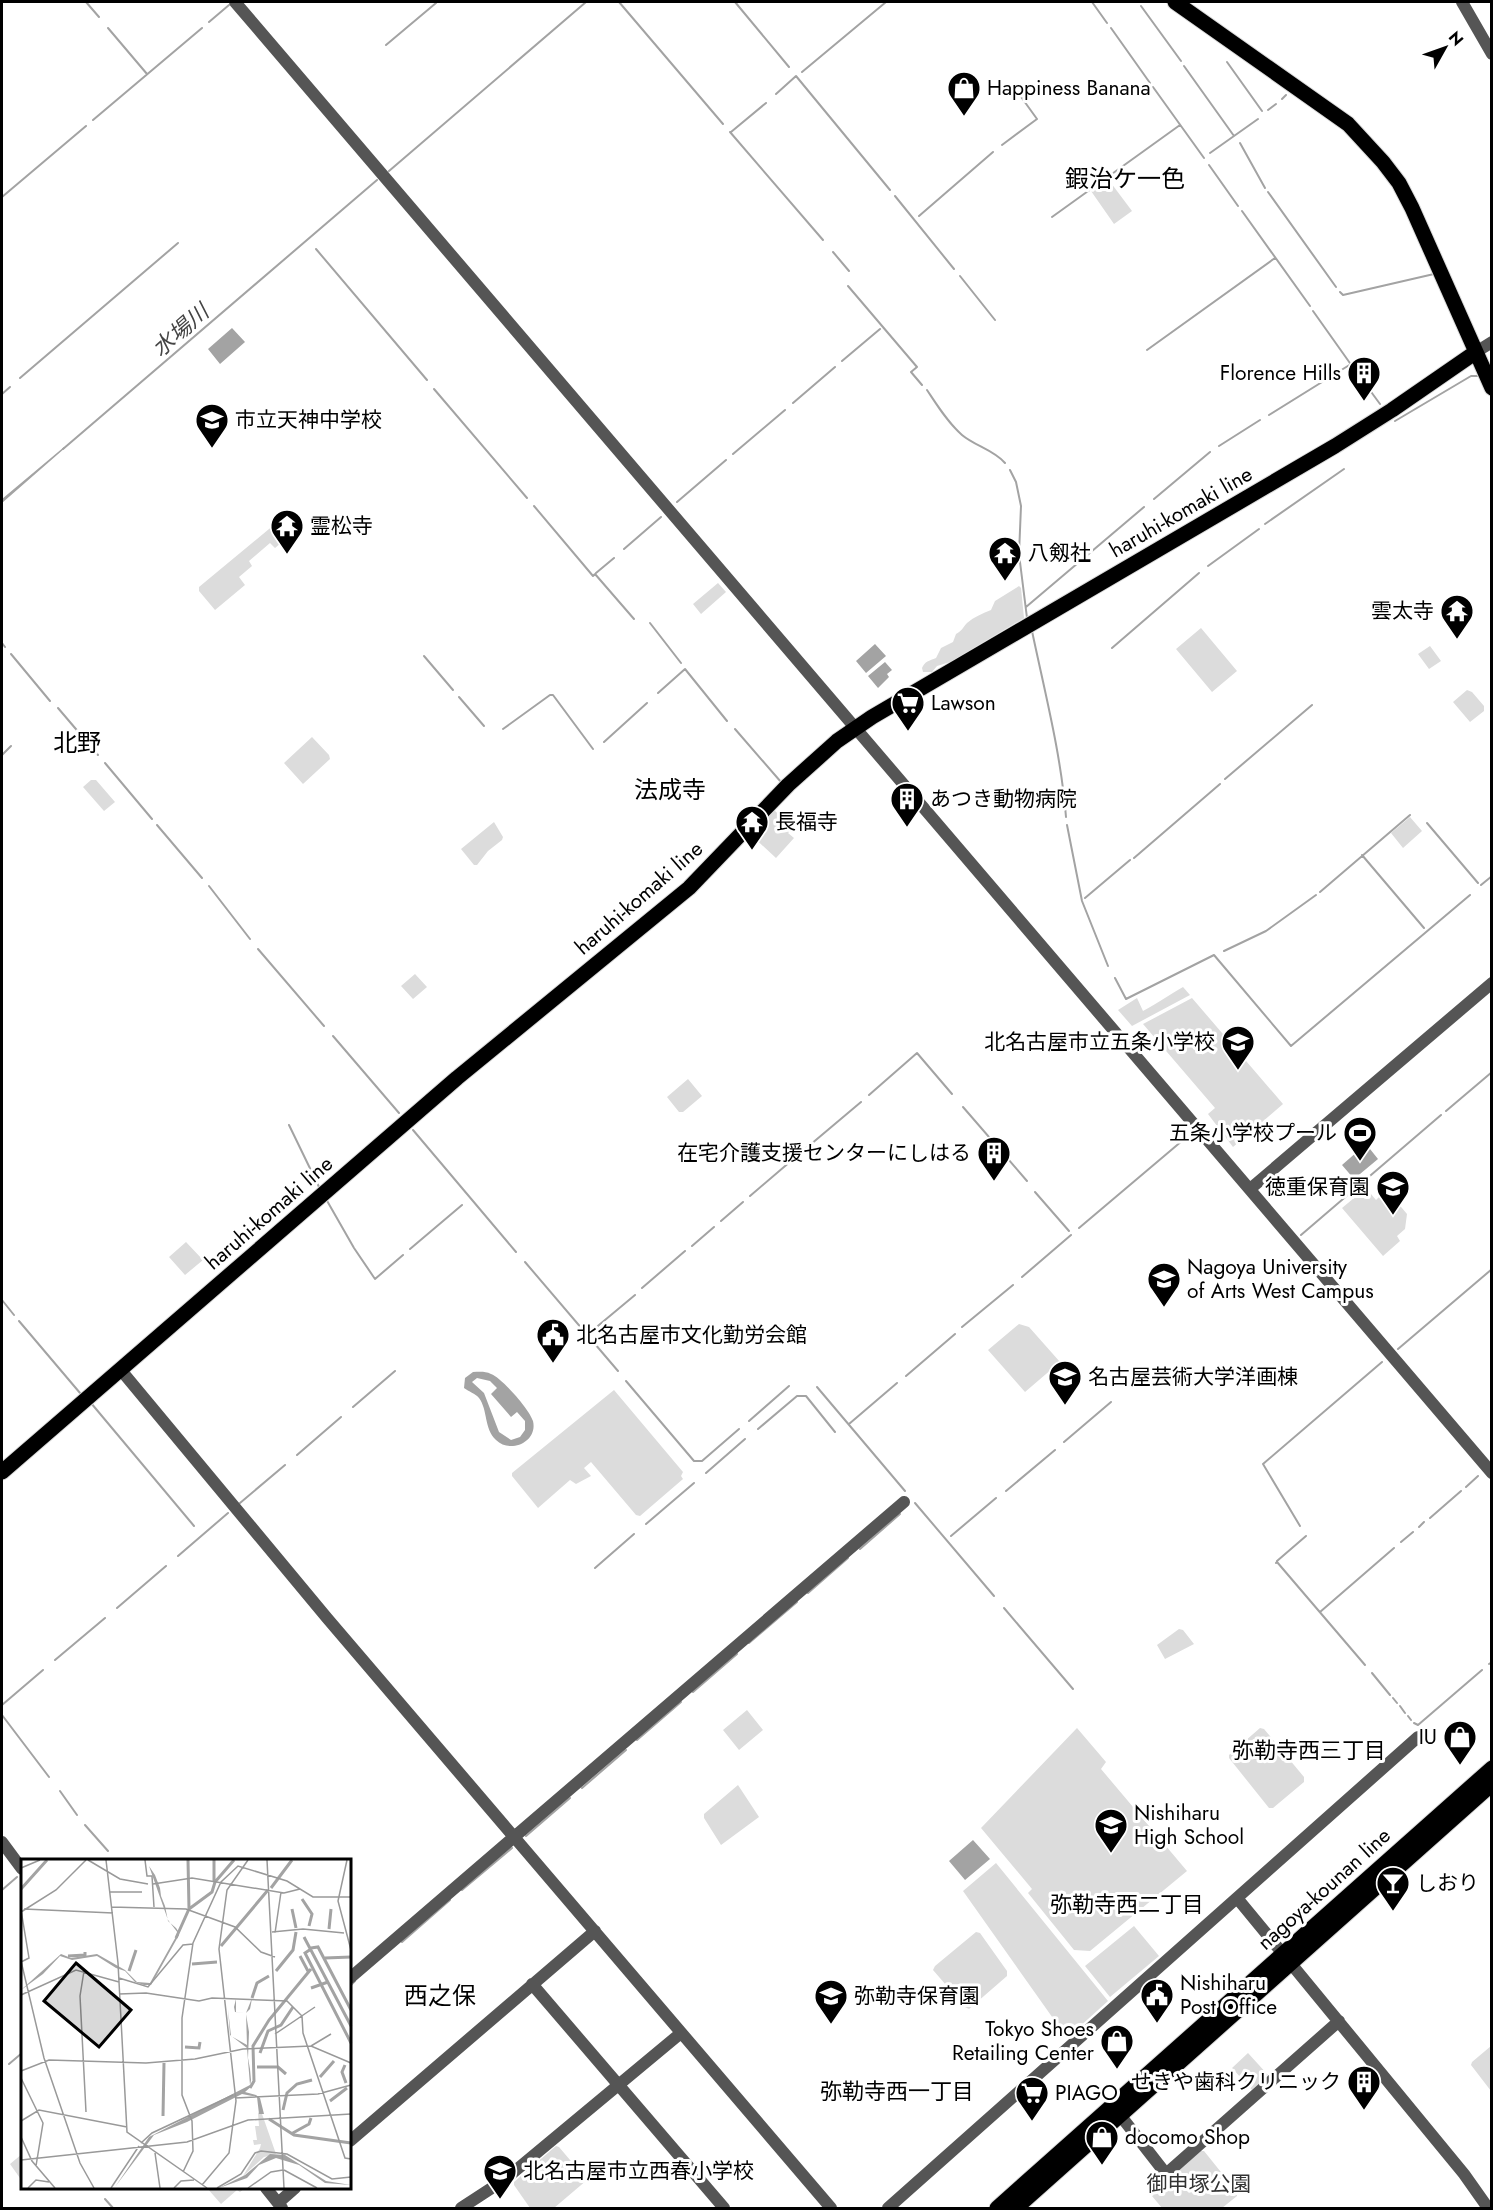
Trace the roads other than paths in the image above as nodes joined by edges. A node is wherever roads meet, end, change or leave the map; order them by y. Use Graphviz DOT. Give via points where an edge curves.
graph roads {
  1 [pos="235,2"];
  2 [pos="1175,2"];
  3 [pos="1462,2"];
  4 [pos="1491,54"];
  5 [pos="1491,342"];
  6 [pos="1476,352"];
  7 [pos="1491,388"];
  8 [pos="856,728"];
  9 [pos="1491,983"];
  10 [pos="1250,1189"];
  11 [pos="120,1369"];
  12 [pos="2,1472"];
  13 [pos="1491,1473"];
  14 [pos="904,1502"];
  15 [pos="1418,1737"];
  16 [pos="1491,1768"];
  17 [pos="1491,1784"];
  18 [pos="514,1837"];
  19 [pos="2,1842"];
  20 [pos="21,1868"];
  21 [pos="1237,1898"];
  22 [pos="595,1931"];
  23 [pos="1288,1958"];
  24 [pos="351,1977"];
  25 [pos="532,1984"];
  26 [pos="1338,2021"];
  27 [pos="681,2033"];
  28 [pos="618,2085"];
  29 [pos="1120,2115"];
  30 [pos="351,2140"];
  31 [pos="267,2189"];
  32 [pos="294,2189"];
  33 [pos="280,2206"];
  34 [pos="461,2208"];
  35 [pos="723,2208"];
  36 [pos="831,2208"];
  37 [pos="888,2208"];
  38 [pos="997,2208"];
  39 [pos="1016,2208"];
  40 [pos="1488,2208"];
  1 -- 8 [label="street"];
  2 -- 6 [label="main road" via="1348,123 1380,157 1412,208"];
  3 -- 4 [label="street"];
  5 -- 6 [label="street"];
  6 -- 7 [label="main road"];
  6 -- 8 [label="main road, haruhi-komaki line" via="1335,446"];
  8 -- 10 [label="street"];
  8 -- 11 [label="main road, haruhi-komaki line" via="817,757 689,888 497,1044"];
  9 -- 10 [label="street"];
  10 -- 13 [label="street"];
  11 -- 12 [label="main road, haruhi-komaki line"];
  11 -- 18 [label="street"];
  14 -- 18 [label="street"];
  15 -- 21 [label="street"];
  16 -- 23 [label="main road, nagoya-kounan line"];
  17 -- 23 [label="main road, nagoya-kounan line"];
  18 -- 22 [label="street"];
  18 -- 24 [label="street"];
  19 -- 20 [label="street"];
  21 -- 23 [label="street"];
  21 -- 37 [label="street"];
  22 -- 25 [label="street"];
  22 -- 27 [label="street"];
  23 -- 26 [label="street"];
  23 -- 29 [label="main road, nagoya-kounan line"];
  23 -- 38 [label="main road, nagoya-kounan line"];
  25 -- 28 [label="street"];
  25 -- 30 [label="street"];
  26 -- 29 [label="street" via="1166,2174"];
  26 -- 40 [label="street"];
  27 -- 28 [label="street"];
  27 -- 36 [label="street"];
  28 -- 34 [label="street" via="504,2180"];
  28 -- 35 [label="street"];
  29 -- 39 [label="main road, nagoya-kounan line"];
  31 -- 33 [label="street"];
  32 -- 33 [label="street"];
}
